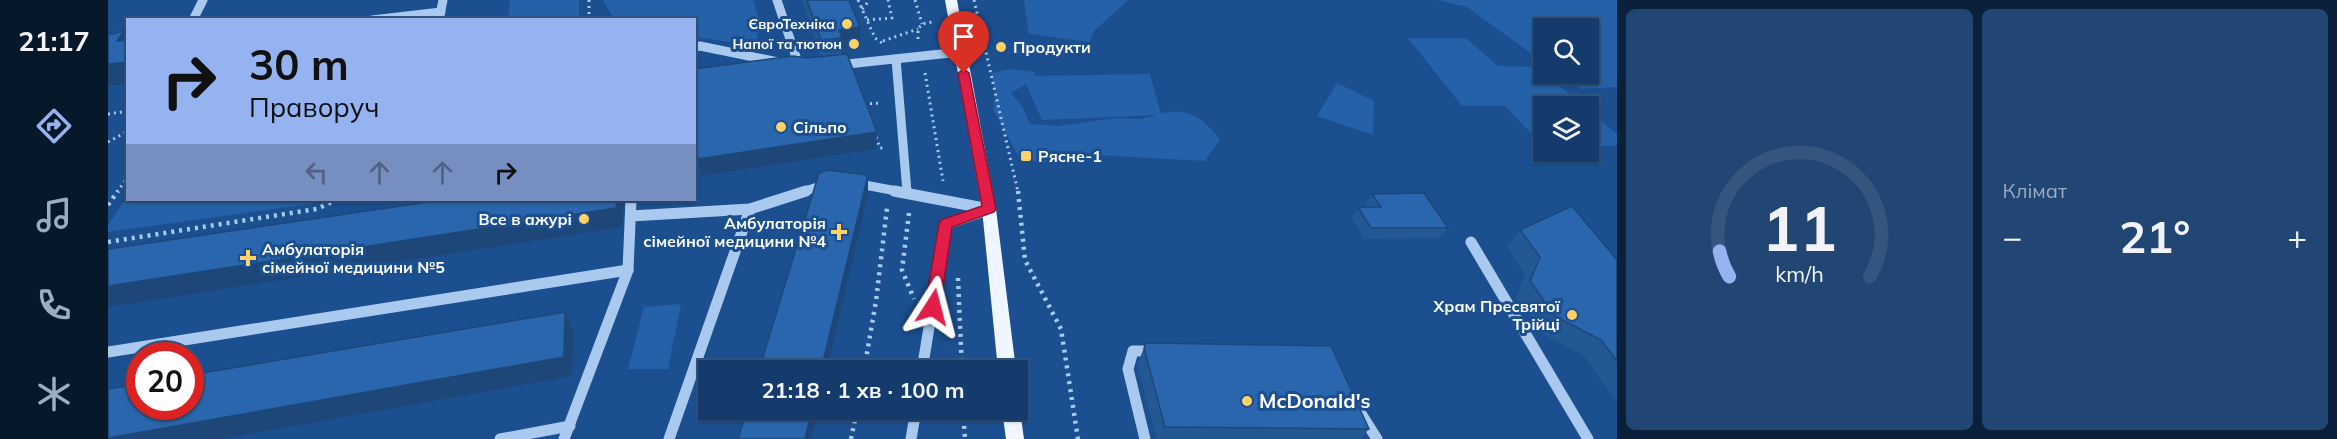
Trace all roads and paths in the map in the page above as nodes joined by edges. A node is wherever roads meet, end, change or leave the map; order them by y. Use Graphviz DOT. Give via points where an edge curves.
graph roads {
  1 [pos="203,0"];
  2 [pos="443,0"];
  3 [pos="589,0"];
  4 [pos="777,0"];
  5 [pos="858,0"];
  6 [pos="870,0"];
  7 [pos="888,0"];
  8 [pos="915,0"];
  9 [pos="951,0"];
  10 [pos="974,0"];
  11 [pos="862,10"];
  12 [pos="440,16"];
  13 [pos="194,18"];
  14 [pos="406,18"];
  15 [pos="589,18"];
  16 [pos="867,20"];
  17 [pos="932,22"];
  18 [pos="922,24"];
  19 [pos="918,42"];
  20 [pos="696,47"];
  21 [pos="887,47"];
  22 [pos="960,52"];
  23 [pos="896,59"];
  24 [pos="826,66"];
  25 [pos="883,103"];
  26 [pos="126,111"];
  27 [pos="108,114"];
  28 [pos="868,115"];
  29 [pos="872,126"];
  30 [pos="126,132"];
  31 [pos="108,142"];
  32 [pos="885,148"];
  33 [pos="126,180"];
  34 [pos="907,192"];
  35 [pos="334,201"];
  36 [pos="631,201"];
  37 [pos="108,205"];
  38 [pos="910,208"];
  39 [pos="750,209"];
  40 [pos="989,209"];
  41 [pos="886,213"];
  42 [pos="631,216"];
  43 [pos="108,242"];
  44 [pos="1471,242"];
  45 [pos="628,270"];
  46 [pos="917,306"];
  47 [pos="1165,351"];
  48 [pos="108,352"];
  49 [pos="866,360"];
  50 [pos="924,360"];
  51 [pos="1006,360"];
  52 [pos="1353,401"];
  53 [pos="855,420"];
  54 [pos="914,420"];
  55 [pos="964,420"];
  56 [pos="1012,420"];
  57 [pos="567,433"];
  58 [pos="500,439"];
  59 [pos="669,439"];
  60 [pos="852,439"];
  61 [pos="911,439"];
  62 [pos="965,439"];
  63 [pos="1015,439"];
  64 [pos="1078,439"];
  65 [pos="1145,439"];
  66 [pos="1377,439"];
  67 [pos="1588,439"];
  1 -- 13 [label="lane"];
  2 -- 12 [label="lane"];
  3 -- 15 [label="path"];
  4 -- 20 [label="lane" via="803,67"];
  5 -- 11 [label="path"];
  6 -- 11 [label="path"];
  7 -- 16 [label="path" via="892,18"];
  8 -- 18 [label="path"];
  9 -- 22 [label="main road"];
  10 -- 64 [label="path" via="1018,189 1025,260 1061,329"];
  11 -- 16 [label="path"];
  12 -- 14 [label="lane"];
  16 -- 21 [label="path" via="875,38"];
  17 -- 18 [label="path"];
  18 -- 19 [label="path"];
  22 -- 23 [label="lane"];
  22 -- 40 [label="main road"];
  23 -- 24 [label="lane"];
  23 -- 34 [label="lane"];
  25 -- 28 [label="path" via="862,105"];
  26 -- 27 [label="path"];
  29 -- 32 [label="path" via="880,148"];
  30 -- 31 [label="path"];
  33 -- 37 [label="path"];
  34 -- 39 [label="lane" via="839,180"];
  34 -- 40 [label="lane"];
  35 -- 43 [label="path" via="317,209"];
  36 -- 42 [label="lane"];
  38 -- 46 [label="path" via="902,270"];
  39 -- 42 [label="lane"];
  39 -- 59 [label="lane"];
  40 -- 50 [label="lane" via="946,224"];
  40 -- 51 [label="main road"];
  41 -- 49 [label="path"];
  42 -- 45 [label="lane"];
  44 -- 67 [label="lane"];
  45 -- 48 [label="lane"];
  45 -- 57 [label="lane"];
  47 -- 65 [label="lane" via="1133,351 1128,369"];
  52 -- 66 [label="lane"];
  53 -- 60 [label="path"];
  54 -- 61 [label="lane"];
  55 -- 62 [label="path"];
  56 -- 63 [label="main road"];
  57 -- 58 [label="lane"];
}
